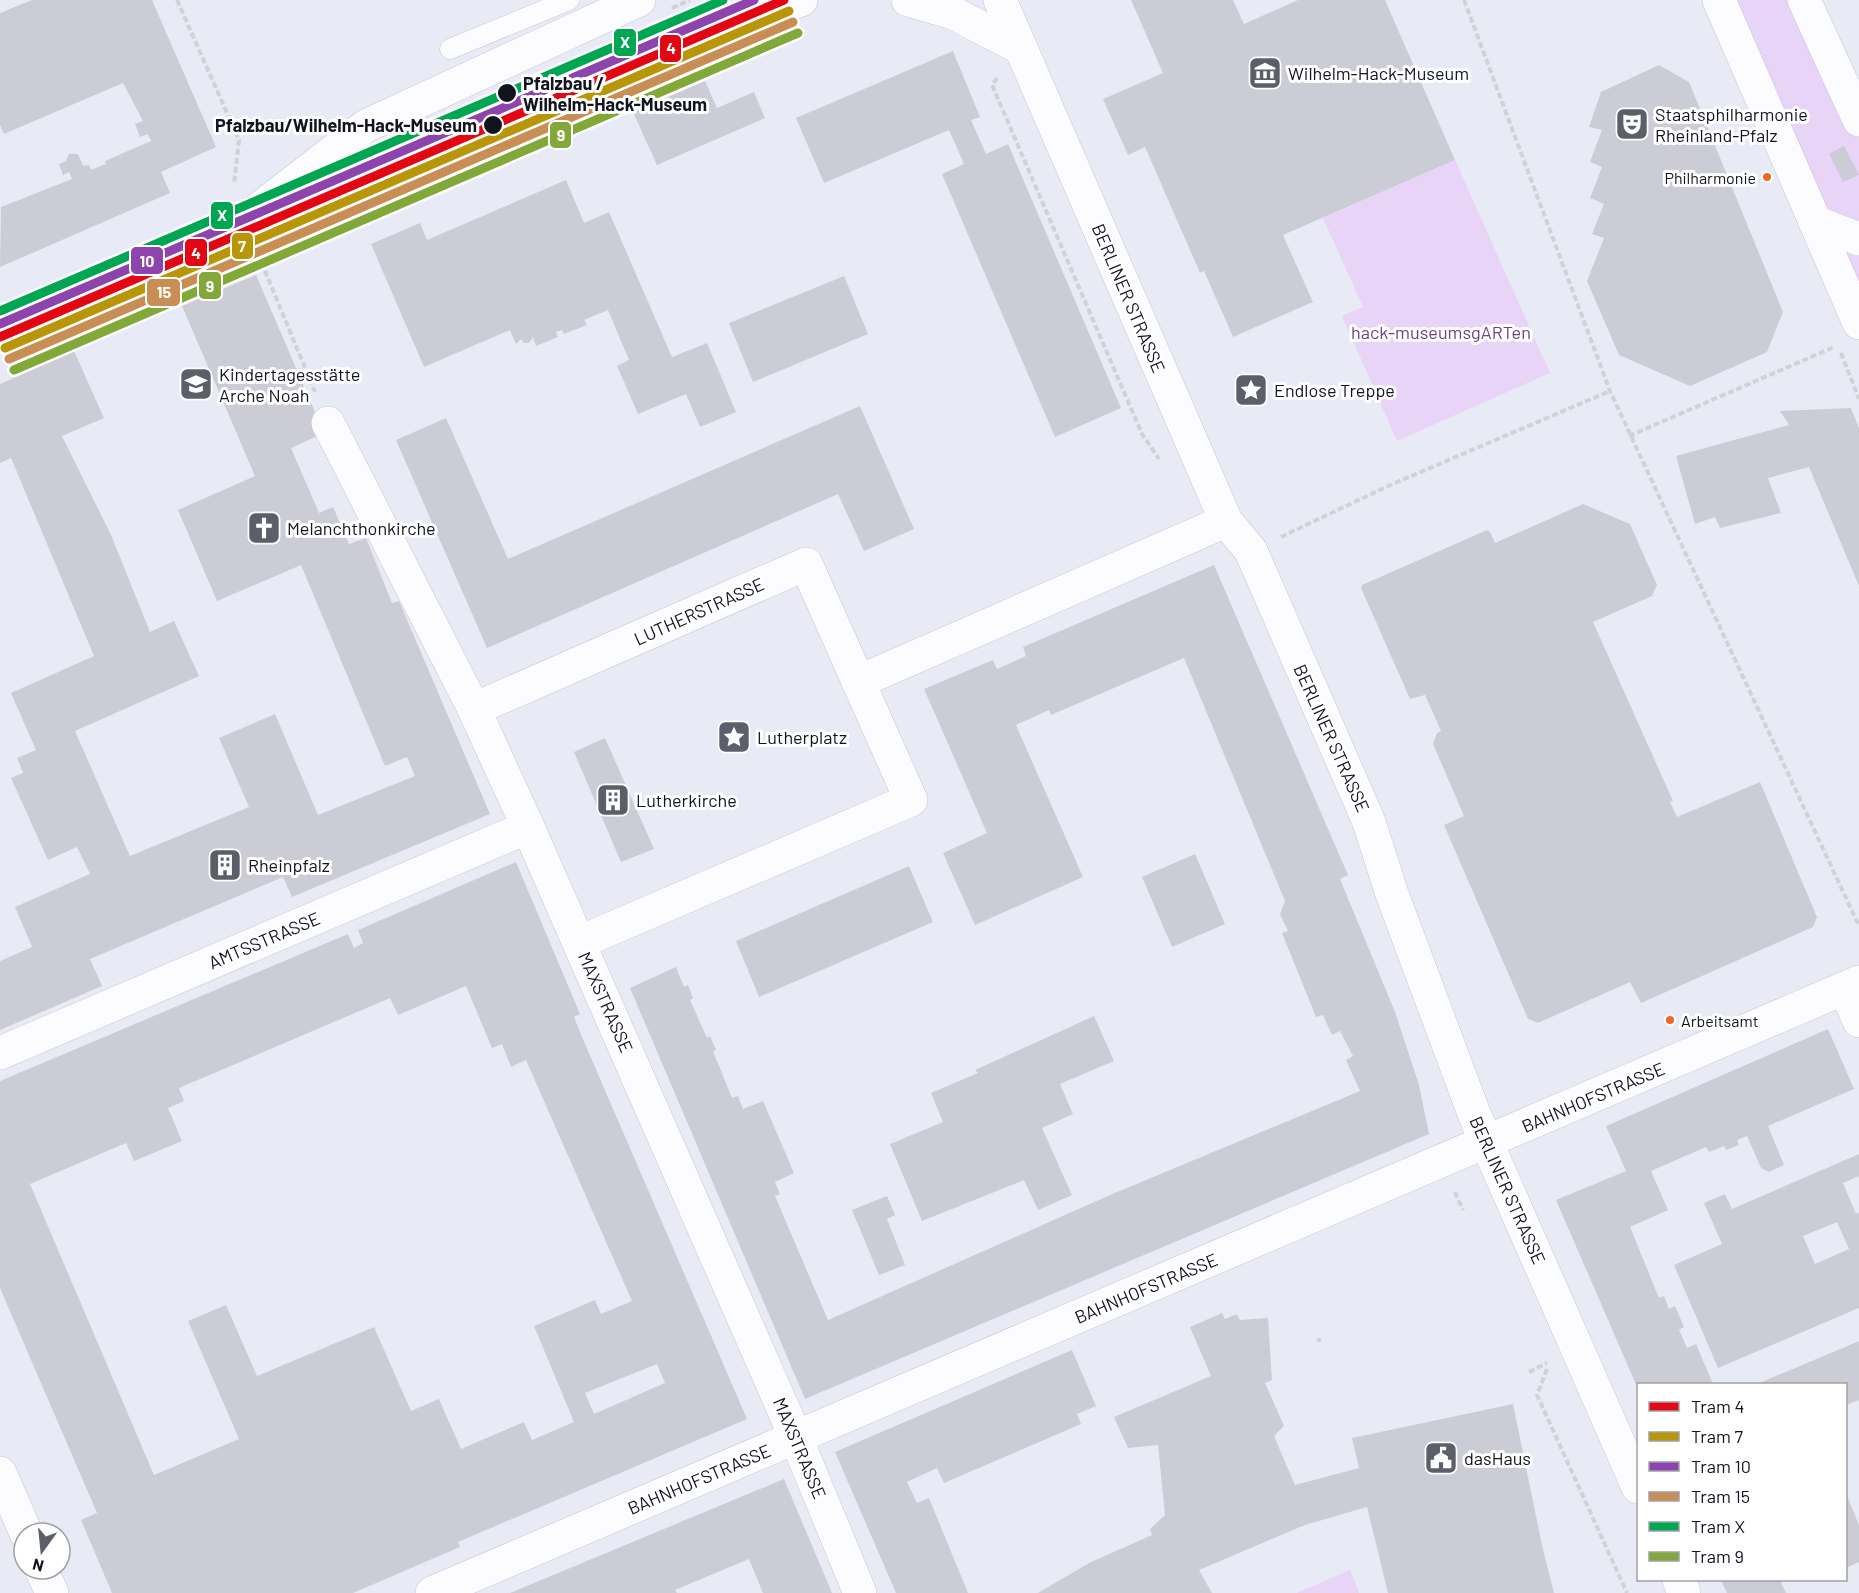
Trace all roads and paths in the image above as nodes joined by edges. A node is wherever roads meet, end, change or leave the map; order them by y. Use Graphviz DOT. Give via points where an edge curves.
graph roads {
  1 [pos="568,0"];
  2 [pos="639,0"];
  3 [pos="801,0"];
  4 [pos="908,0"];
  5 [pos="1000,0"];
  6 [pos="1464,0"];
  7 [pos="1719,0"];
  8 [pos="1804,0"];
  9 [pos="1021,48"];
  10 [pos="450,49"];
  11 [pos="992,85"];
  12 [pos="1859,120"];
  13 [pos="243,221"];
  14 [pos="1815,222"];
  15 [pos="1859,239"];
  16 [pos="0,327"];
  17 [pos="1848,335"];
  18 [pos="1610,391"];
  19 [pos="328,423"];
  20 [pos="1629,436"];
  21 [pos="1161,463"];
  22 [pos="1226,521"];
  23 [pos="1251,551"];
  24 [pos="858,682"];
  25 [pos="474,709"];
  26 [pos="528,827"];
  27 [pos="1859,926"];
  28 [pos="580,942"];
  29 [pos="1852,986"];
  30 [pos="1859,1021"];
  31 [pos="0,1053"];
  32 [pos="1488,1142"];
  33 [pos="1528,1372"];
  34 [pos="796,1438"];
  35 [pos="0,1473"];
  36 [pos="1637,1485"];
  37 [pos="21,1521"];
  38 [pos="432,1593"];
  39 [pos="860,1593"];
  40 [pos="1627,1593"];
  1 -- 10 [label="lane"];
  2 -- 13 [label="street" via="366,126"];
  3 -- 13 [label="street" via="694,42 657,52 278,216"];
  4 -- 9 [label="street" via="953,13"];
  5 -- 9 [label="street, BERLINER STRASSE"];
  6 -- 18 [label="path"];
  7 -- 14 [label="street"];
  8 -- 12 [label="street"];
  9 -- 22 [label="street, BERLINER STRASSE"];
  11 -- 21 [label="path" via="1142,434"];
  13 -- 16 [label="street"];
  14 -- 15 [label="street"];
  14 -- 17 [label="street"];
  17 -- 20 [label="path"];
  18 -- 20 [label="path"];
  18 -- 23 [label="path" via="1388,486"];
  19 -- 25 [label="street, MAXSTRASSE"];
  20 -- 27 [label="path"];
  22 -- 23 [label="street, BERLINER STRASSE"];
  22 -- 24 [label="street"];
  23 -- 32 [label="street, BERLINER STRASSE" via="1369,822 1460,1078"];
  24 -- 25 [label="street, LUTHERSTRASSE" via="806,564"];
  24 -- 28 [label="street, LUTHERSTRASSE" via="911,800"];
  25 -- 26 [label="street, MAXSTRASSE"];
  26 -- 28 [label="street, MAXSTRASSE"];
  26 -- 31 [label="street, AMTSSTRASSE"];
  28 -- 34 [label="street, MAXSTRASSE"];
  29 -- 30 [label="street"];
  29 -- 32 [label="street, BAHNHOFSTRASSE"];
  32 -- 34 [label="street, BAHNHOFSTRASSE"];
  32 -- 36 [label="street, BERLINER STRASSE"];
  33 -- 40 [label="path" via="1550,1362 1537,1395"];
  34 -- 38 [label="street, BAHNHOFSTRASSE"];
  34 -- 39 [label="street, MAXSTRASSE"];
  35 -- 37 [label="street"];
}
